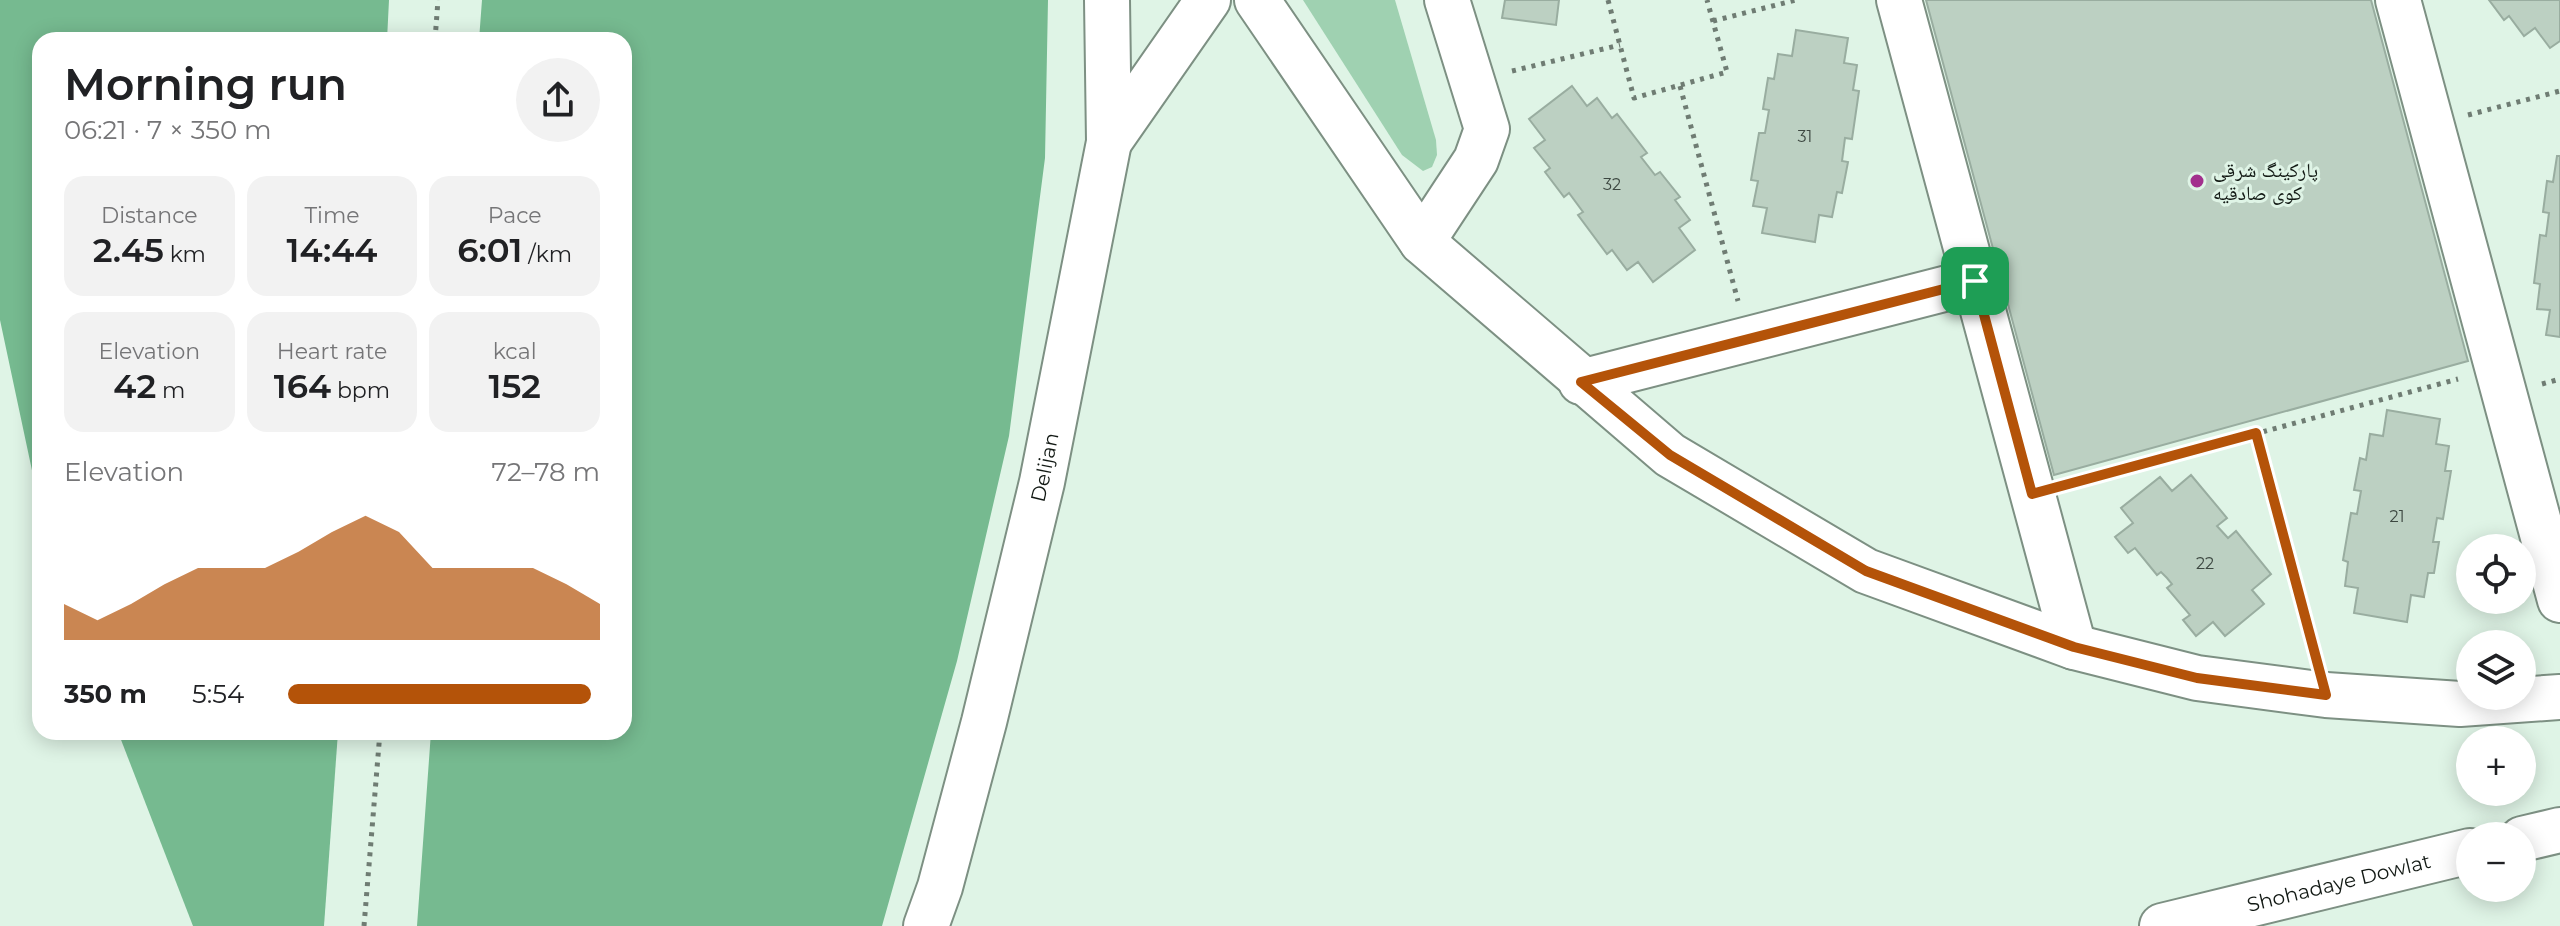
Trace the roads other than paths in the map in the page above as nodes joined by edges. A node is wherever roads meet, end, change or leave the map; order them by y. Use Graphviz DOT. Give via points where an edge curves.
graph roads {
  1 [pos="1107,0"];
  2 [pos="1208,0"];
  3 [pos="1257,0"];
  4 [pos="1447,0"];
  5 [pos="1899,0"];
  6 [pos="2398,0"];
  7 [pos="1109,142"];
  8 [pos="1422,242"];
  9 [pos="1975,281"];
  10 [pos="1581,382"];
  11 [pos="2560,600"];
  12 [pos="2074,647"];
  13 [pos="2560,697"];
  14 [pos="2560,830"];
  15 [pos="2536,836"];
  16 [pos="2456,854"];
  17 [pos="940,913"];
  18 [pos="2162,926"];
  1 -- 7 [label="street, Delijan"];
  2 -- 7 [label="street"];
  3 -- 8 [label="street"];
  4 -- 8 [label="street" via="1487,129 1476,160"];
  5 -- 9 [label="street"];
  6 -- 11 [label="street"];
  7 -- 17 [label="street, Delijan" via="1042,482"];
  8 -- 10 [label="street"];
  9 -- 10 [label="street"];
  9 -- 12 [label="street"];
  10 -- 12 [label="street" via="1670,455 1866,571"];
  12 -- 13 [label="street" via="2197,678 2326,695 2460,704"];
  14 -- 15 [label="street"];
  16 -- 18 [label="street, Shohadaye Dowlat"];
}
